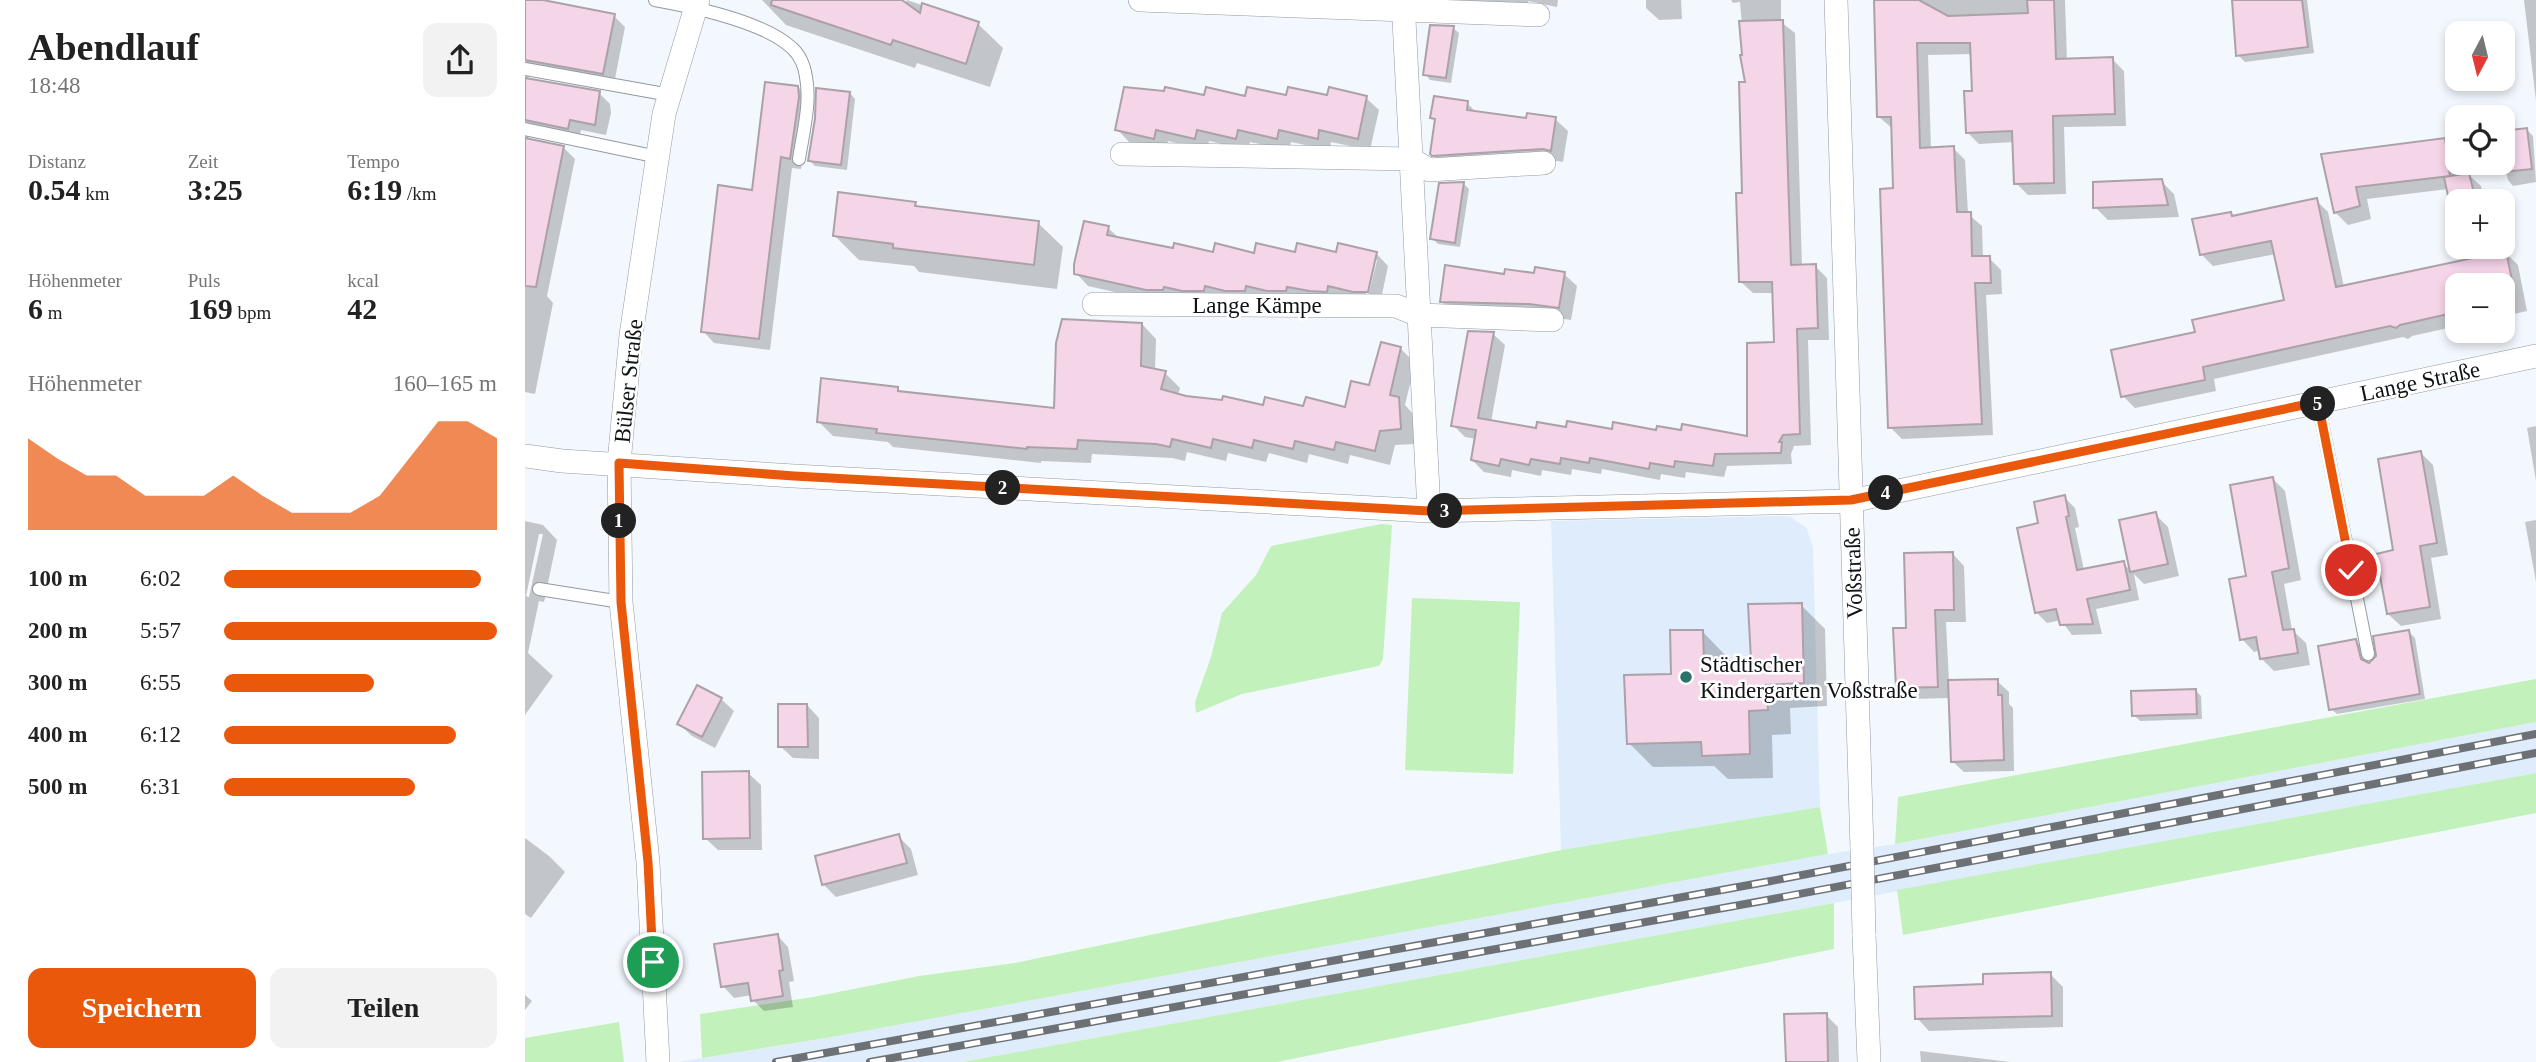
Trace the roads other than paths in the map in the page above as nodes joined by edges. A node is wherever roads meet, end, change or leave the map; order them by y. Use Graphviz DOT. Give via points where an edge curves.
graph roads {
  1 [pos="655,0"];
  2 [pos="1140,0"];
  3 [pos="1836,0"];
  4 [pos="697,4"];
  5 [pos="1403,4"];
  6 [pos="1538,15"];
  7 [pos="525,69"];
  8 [pos="670,95"];
  9 [pos="525,129"];
  10 [pos="1122,154"];
  11 [pos="658,157"];
  12 [pos="799,159"];
  13 [pos="1411,159"];
  14 [pos="1544,163"];
  15 [pos="1094,304"];
  16 [pos="1419,315"];
  17 [pos="1552,320"];
  18 [pos="2536,356"];
  19 [pos="2318,402"];
  20 [pos="525,456"];
  21 [pos="619,463"];
  22 [pos="1851,500"];
  23 [pos="1429,511"];
  24 [pos="539,589"];
  25 [pos="621,602"];
  26 [pos="2368,654"];
  27 [pos="658,1062"];
  28 [pos="1869,1062"];
  1 -- 4 [label="lane"];
  2 -- 5 [label="street"];
  3 -- 22 [label="street, Voßstraße"];
  4 -- 8 [label="street, Bülser Straße"];
  4 -- 12 [label="lane" via="771,33 794,49 803,63 807,95"];
  5 -- 6 [label="street"];
  5 -- 13 [label="street"];
  7 -- 8 [label="lane"];
  8 -- 11 [label="street, Bülser Straße"];
  9 -- 11 [label="lane"];
  10 -- 13 [label="street"];
  11 -- 21 [label="street, Bülser Straße" via="631,335"];
  13 -- 14 [label="street" via="1429,170"];
  13 -- 16 [label="street"];
  15 -- 16 [label="street, Lange Kämpe" via="1396,306"];
  16 -- 17 [label="street, Lange Kämpe"];
  16 -- 23 [label="street"];
  18 -- 19 [label="street, Lange Straße"];
  19 -- 22 [label="street, Lange Straße"];
  19 -- 26 [label="lane"];
  20 -- 21 [label="street, Lange Straße"];
  21 -- 23 [label="street, Lange Straße"];
  21 -- 25 [label="street, Bülser Straße"];
  22 -- 23 [label="street, Lange Straße"];
  22 -- 28 [label="street, Voßstraße, bridge"];
  24 -- 25 [label="lane"];
  25 -- 27 [label="street, Bülser Straße" via="648,862"];
}
